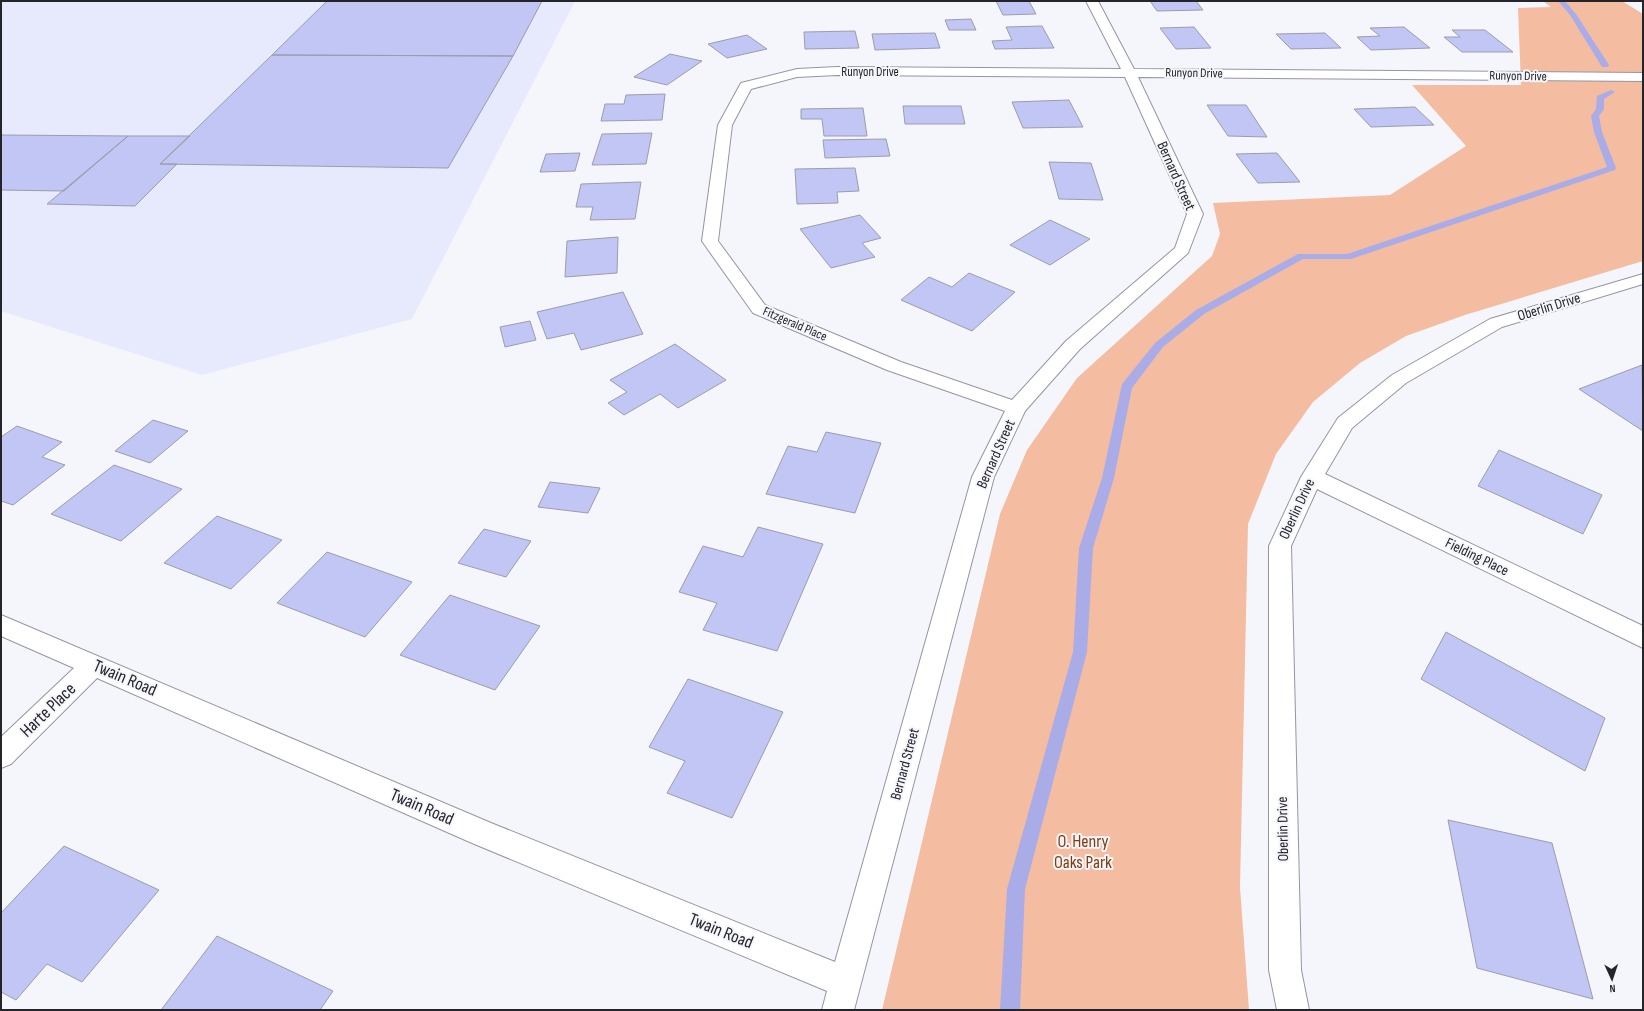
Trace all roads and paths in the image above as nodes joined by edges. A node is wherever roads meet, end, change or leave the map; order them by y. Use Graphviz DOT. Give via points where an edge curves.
graph roads {
  1 [pos="1092,1"];
  2 [pos="1129,72"];
  3 [pos="1643,77"];
  4 [pos="746,86"];
  5 [pos="1643,279"];
  6 [pos="1016,408"];
  7 [pos="1312,477"];
  8 [pos="1,625"];
  9 [pos="1643,638"];
  10 [pos="94,665"];
  11 [pos="1,755"];
  12 [pos="846,982"];
  13 [pos="838,1010"];
  14 [pos="1293,1010"];
  1 -- 2 [label="street, Bernard Street"];
  2 -- 3 [label="street, Runyon Drive"];
  2 -- 4 [label="street, Runyon Drive" via="837,71 797,73"];
  2 -- 6 [label="street, Bernard Street" via="1195,214 1182,250 1073,345"];
  4 -- 6 [label="street, Fitzgerald Place" via="725,125 710,241 759,309 894,366"];
  5 -- 7 [label="street, Oberlin Drive" via="1496,323 1399,379 1345,423"];
  6 -- 12 [label="street, Bernard Street" via="983,477"];
  7 -- 9 [label="street, Fielding Place"];
  7 -- 14 [label="street, Oberlin Drive" via="1280,546 1285,970"];
  8 -- 10 [label="street, Twain Road"];
  10 -- 11 [label="street, Harte Place"];
  10 -- 12 [label="street, Twain Road" via="482,833"];
  12 -- 13 [label="street, Bernard Street"];
}
